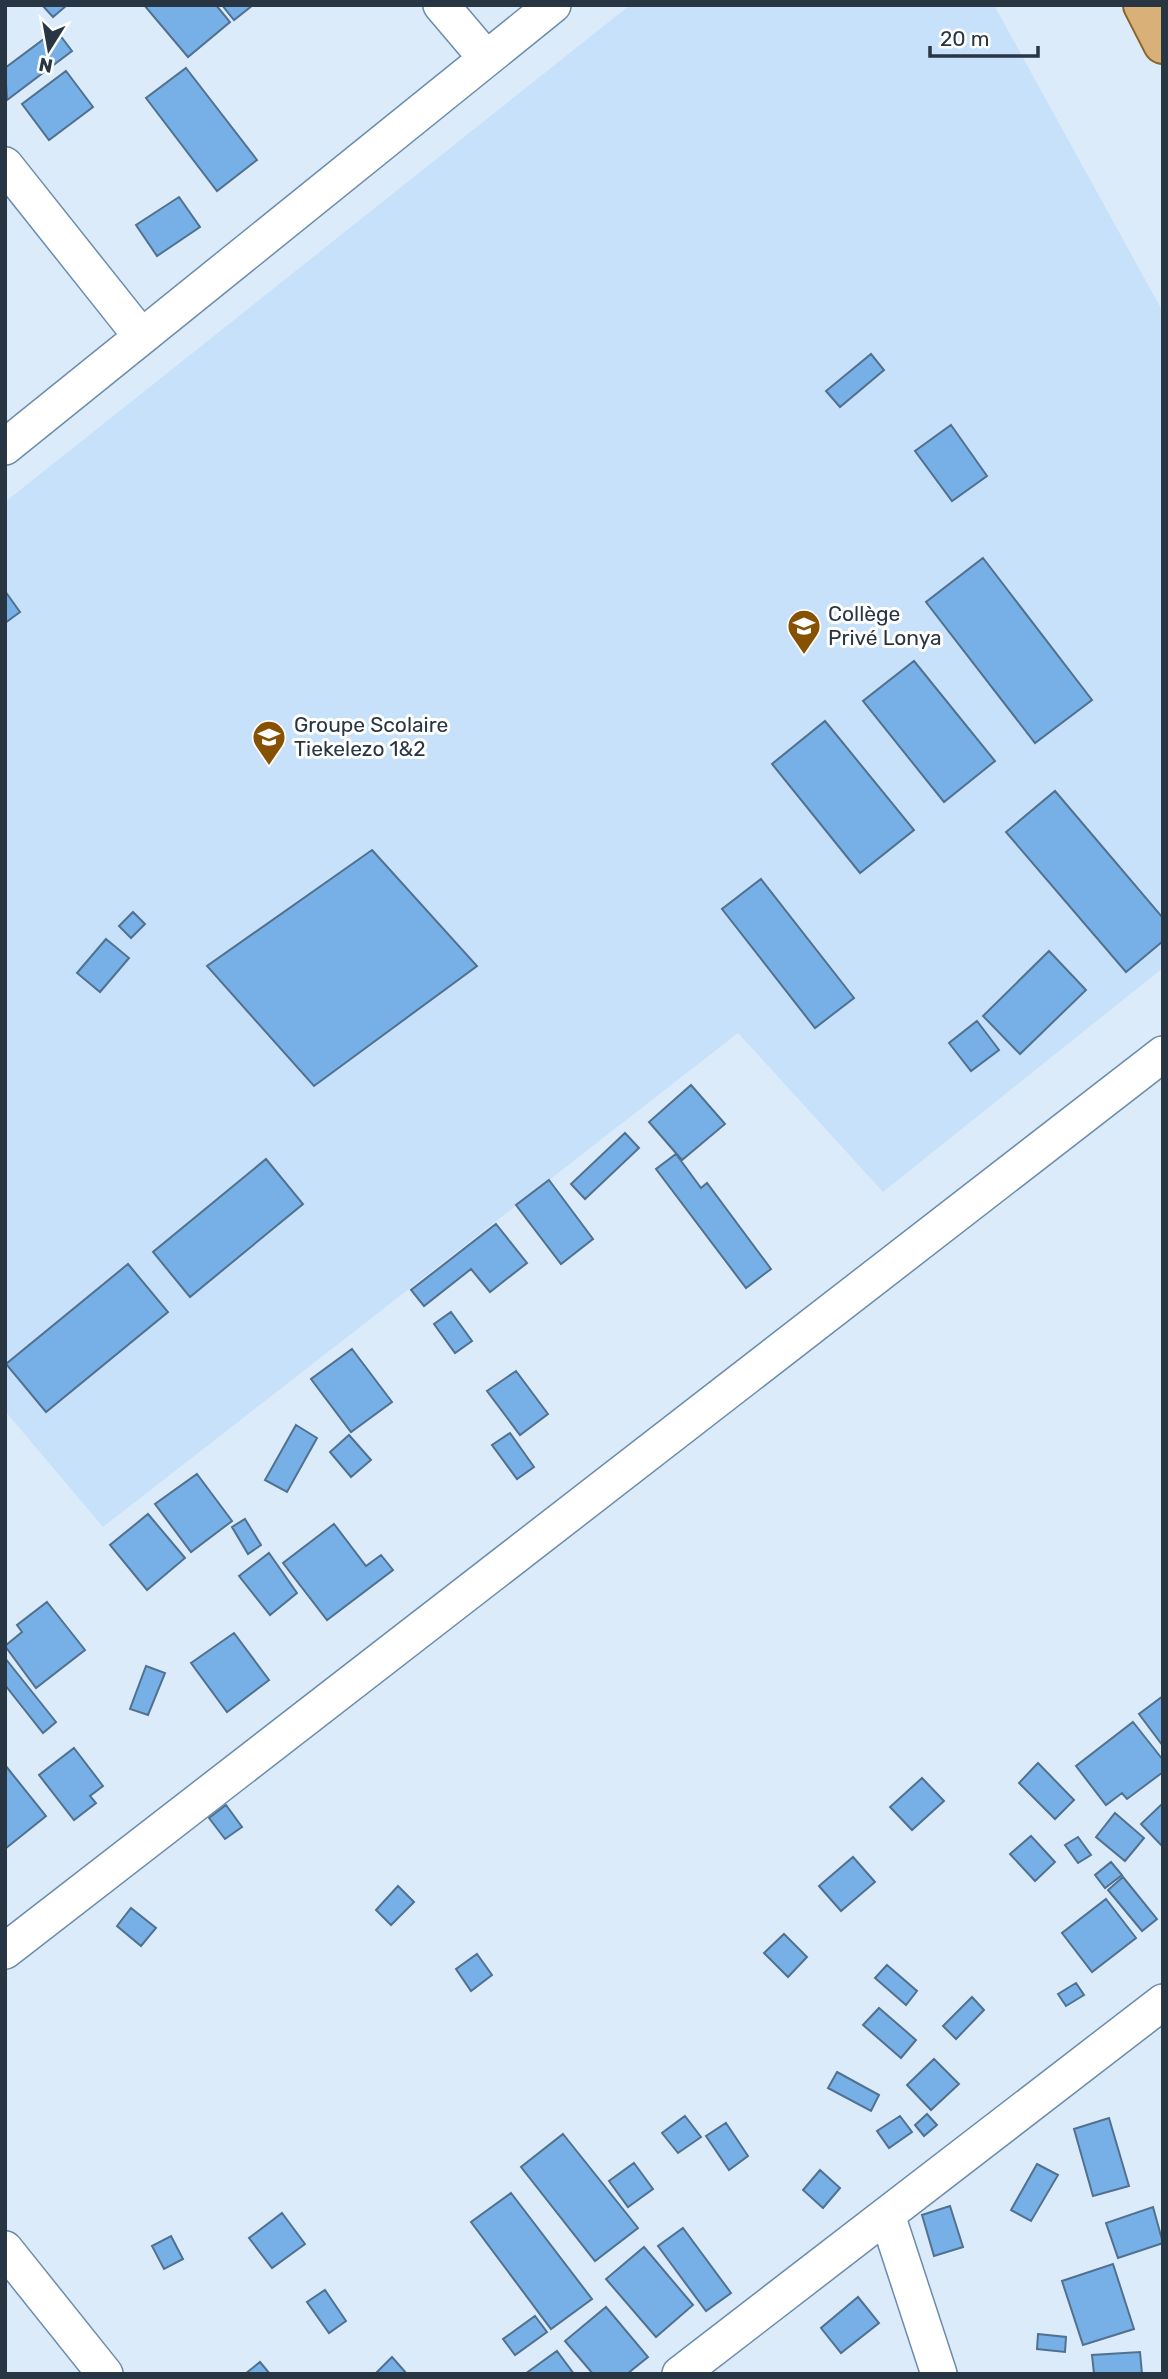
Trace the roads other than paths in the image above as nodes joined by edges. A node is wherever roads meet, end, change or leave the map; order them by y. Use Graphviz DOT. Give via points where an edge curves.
graph roads {
  1 [pos="441,5"];
  2 [pos="553,5"];
  3 [pos="1143,5"];
  4 [pos="1163,44"];
  5 [pos="486,58"];
  6 [pos="5,165"];
  7 [pos="141,335"];
  8 [pos="5,447"];
  9 [pos="1163,1054"];
  10 [pos="5,1951"];
  11 [pos="1163,2002"];
  12 [pos="887,2215"];
  13 [pos="5,2249"];
  14 [pos="106,2374"];
  15 [pos="680,2374"];
  16 [pos="939,2374"];
  1 -- 5 [label="street"];
  2 -- 5 [label="street"];
  3 -- 4 [label="main road"];
  5 -- 7 [label="street"];
  6 -- 7 [label="street"];
  7 -- 8 [label="street"];
  9 -- 10 [label="street"];
  11 -- 12 [label="street"];
  12 -- 15 [label="street"];
  12 -- 16 [label="street"];
  13 -- 14 [label="street"];
}
